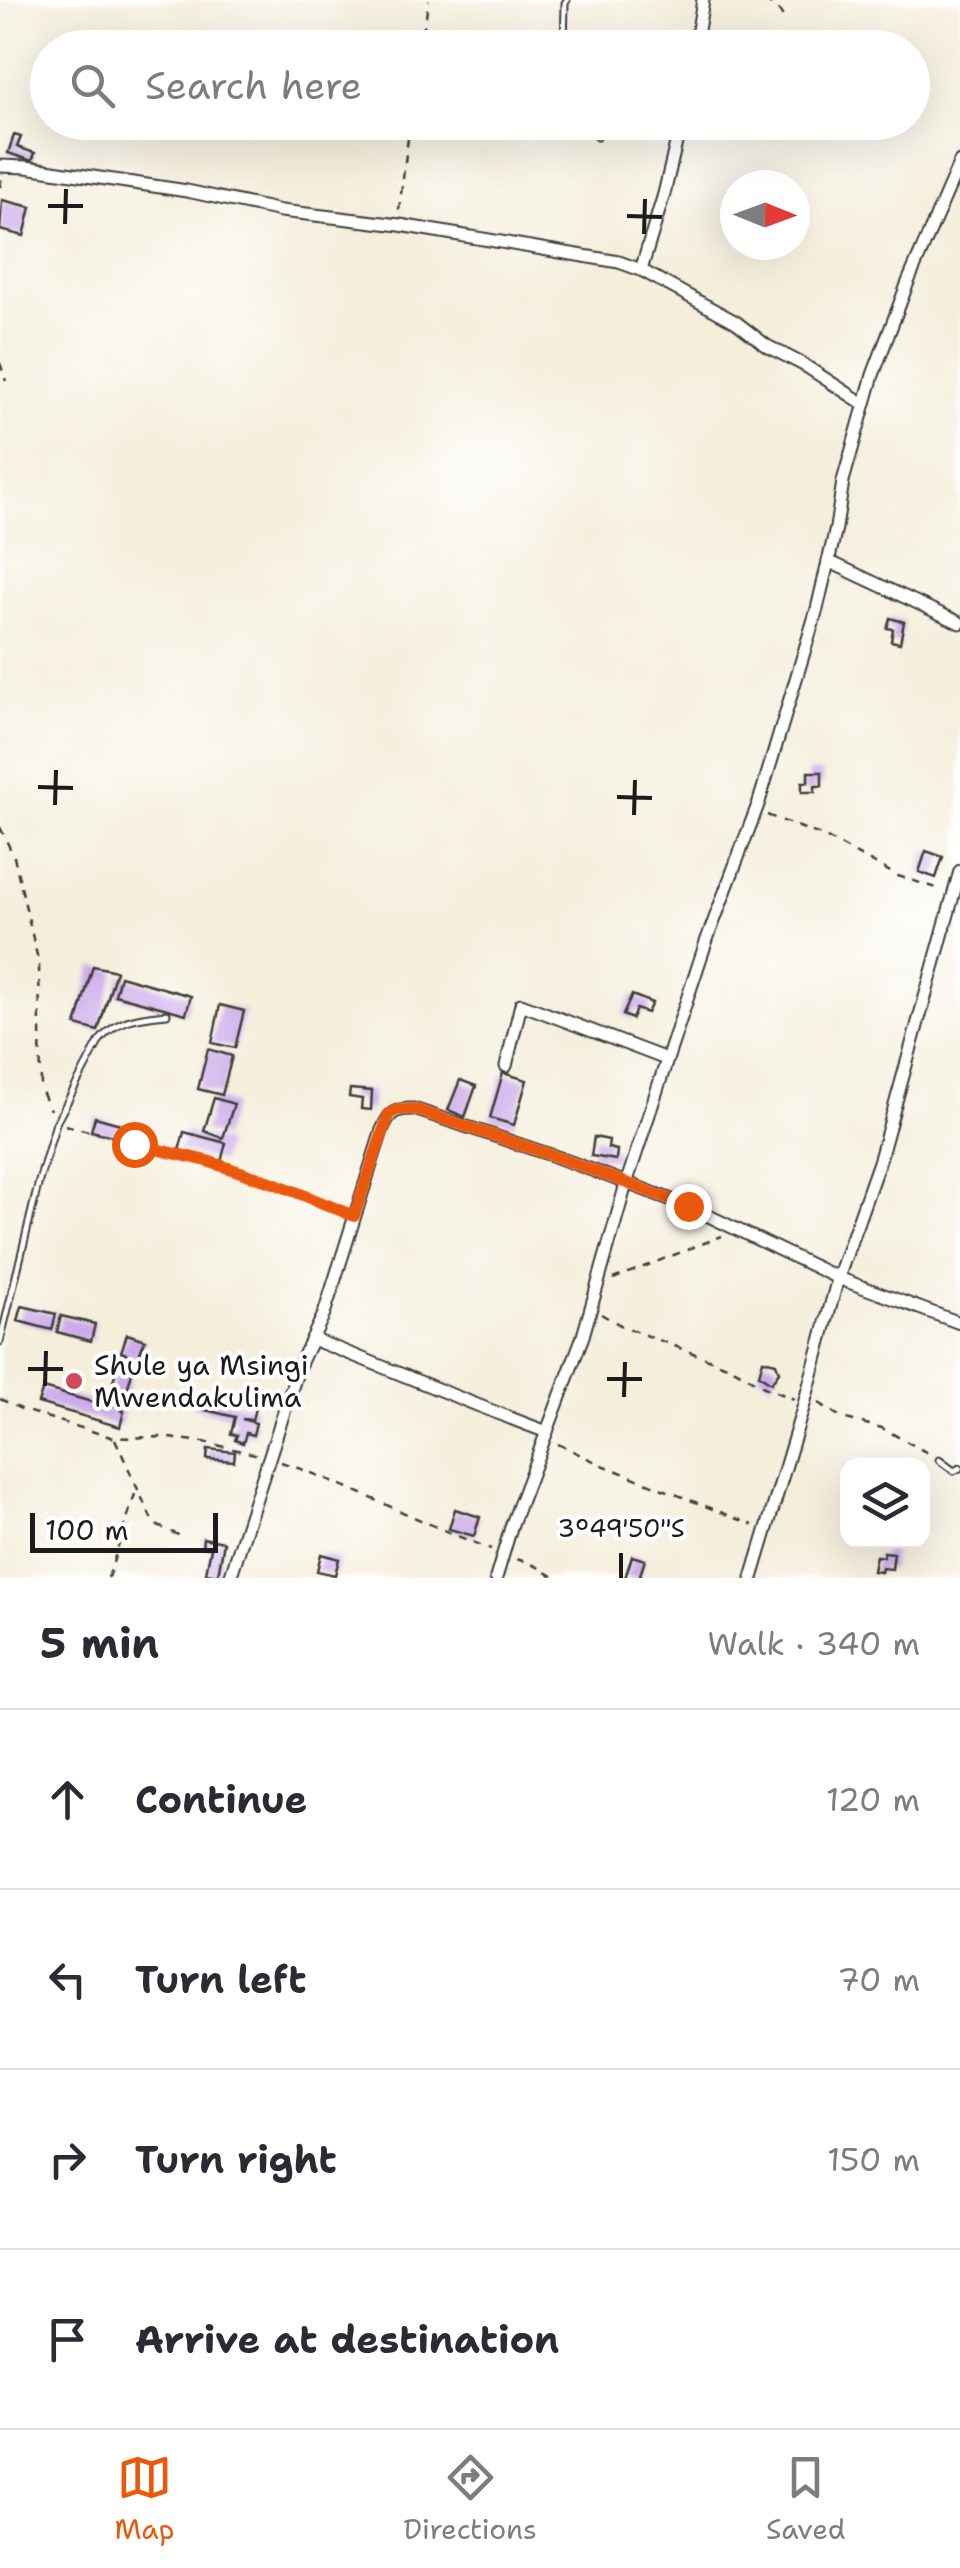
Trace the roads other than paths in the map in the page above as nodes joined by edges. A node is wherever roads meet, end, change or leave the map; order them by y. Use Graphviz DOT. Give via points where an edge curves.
graph roads {
  1 [pos="567,0"];
  2 [pos="703,0"];
  3 [pos="564,30"];
  4 [pos="698,30"];
  5 [pos="676,140"];
  6 [pos="960,162"];
  7 [pos="0,166"];
  8 [pos="642,270"];
  9 [pos="864,404"];
  10 [pos="828,561"];
  11 [pos="960,623"];
  12 [pos="960,872"];
  13 [pos="956,899"];
  14 [pos="167,1014"];
  15 [pos="666,1059"];
  16 [pos="506,1066"];
  17 [pos="626,1184"];
  18 [pos="838,1278"];
  19 [pos="960,1323"];
  20 [pos="312,1339"];
  21 [pos="0,1342"];
  22 [pos="547,1432"];
  23 [pos="939,1460"];
  24 [pos="960,1468"];
  25 [pos="230,1578"];
  26 [pos="496,1578"];
  27 [pos="752,1578"];
  1 -- 3 [label="lane"];
  2 -- 4 [label="street"];
  5 -- 8 [label="street"];
  6 -- 9 [label="street"];
  7 -- 8 [label="street" via="400,225"];
  8 -- 9 [label="street"];
  9 -- 10 [label="street"];
  10 -- 11 [label="street"];
  10 -- 15 [label="street" via="756,811"];
  12 -- 13 [label="street"];
  13 -- 18 [label="street"];
  14 -- 21 [label="lane" via="132,1018 108,1030 56,1123"];
  15 -- 16 [label="street" via="521,1004"];
  15 -- 17 [label="street"];
  17 -- 18 [label="street" via="688,1206"];
  17 -- 20 [label="street" via="414,1109 389,1114"];
  17 -- 22 [label="street"];
  18 -- 19 [label="street"];
  18 -- 27 [label="street"];
  20 -- 22 [label="street"];
  20 -- 25 [label="street"];
  22 -- 26 [label="street"];
  23 -- 24 [label="lane"];
}
